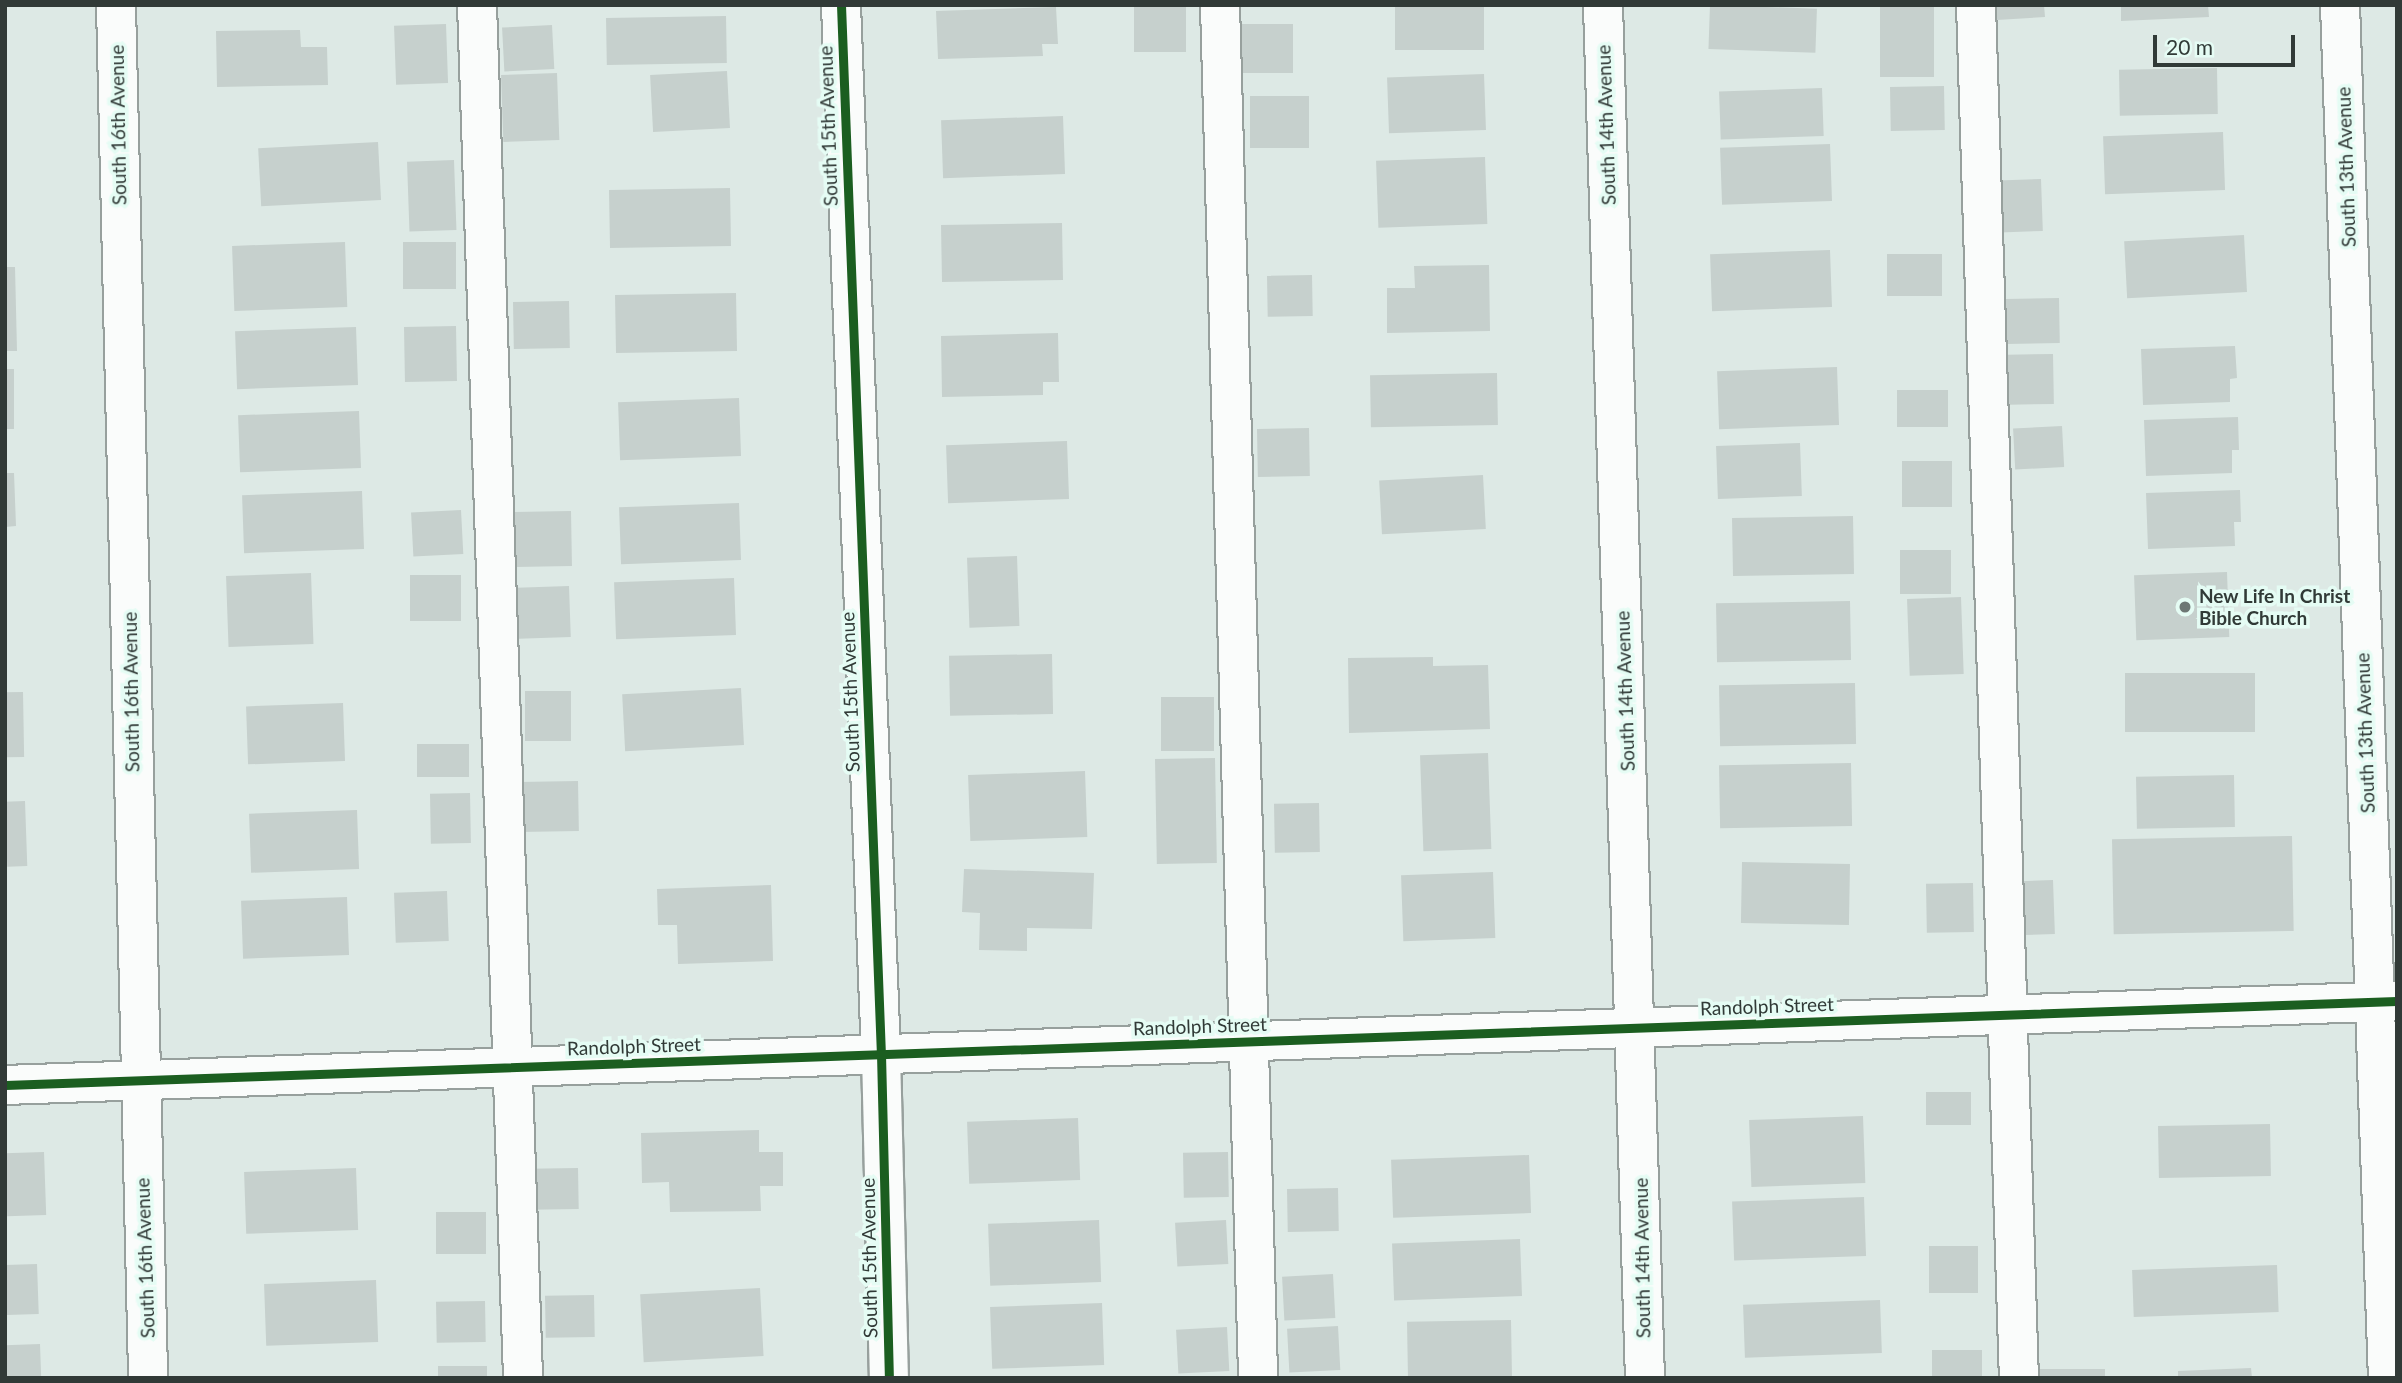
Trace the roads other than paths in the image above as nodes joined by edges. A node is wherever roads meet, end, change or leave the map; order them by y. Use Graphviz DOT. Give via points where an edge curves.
graph roads {
  1 [pos="116,5"];
  2 [pos="477,5"];
  3 [pos="841,5"];
  4 [pos="1220,5"];
  5 [pos="1602,5"];
  6 [pos="1976,5"];
  7 [pos="2340,5"];
  8 [pos="2386,1002"];
  9 [pos="2007,1016"];
  10 [pos="1636,1028"];
  11 [pos="1247,1042"];
  12 [pos="881,1054"];
  13 [pos="512,1068"];
  14 [pos="139,1080"];
  15 [pos="5,1085"];
  16 [pos="148,1378"];
  17 [pos="523,1378"];
  18 [pos="889,1378"];
  19 [pos="1258,1378"];
  20 [pos="1645,1378"];
  21 [pos="2019,1378"];
  22 [pos="2388,1378"];
  1 -- 14 [label="street, South 16th Avenue"];
  2 -- 13 [label="street"];
  3 -- 12 [label="street, South 15th Avenue"];
  4 -- 11 [label="street"];
  5 -- 10 [label="street, South 14th Avenue"];
  6 -- 9 [label="street"];
  7 -- 8 [label="street, South 13th Avenue"];
  8 -- 9 [label="street, Randolph Street"];
  8 -- 22 [label="street, South 13th Avenue"];
  9 -- 10 [label="street, Randolph Street"];
  9 -- 21 [label="street"];
  10 -- 11 [label="street, Randolph Street"];
  10 -- 20 [label="street, South 14th Avenue"];
  11 -- 12 [label="street, Randolph Street"];
  11 -- 19 [label="street"];
  12 -- 13 [label="street, Randolph Street"];
  12 -- 18 [label="street, South 15th Avenue"];
  13 -- 14 [label="street, Randolph Street"];
  13 -- 17 [label="street"];
  14 -- 15 [label="street, Randolph Street"];
  14 -- 16 [label="street, South 16th Avenue"];
}
